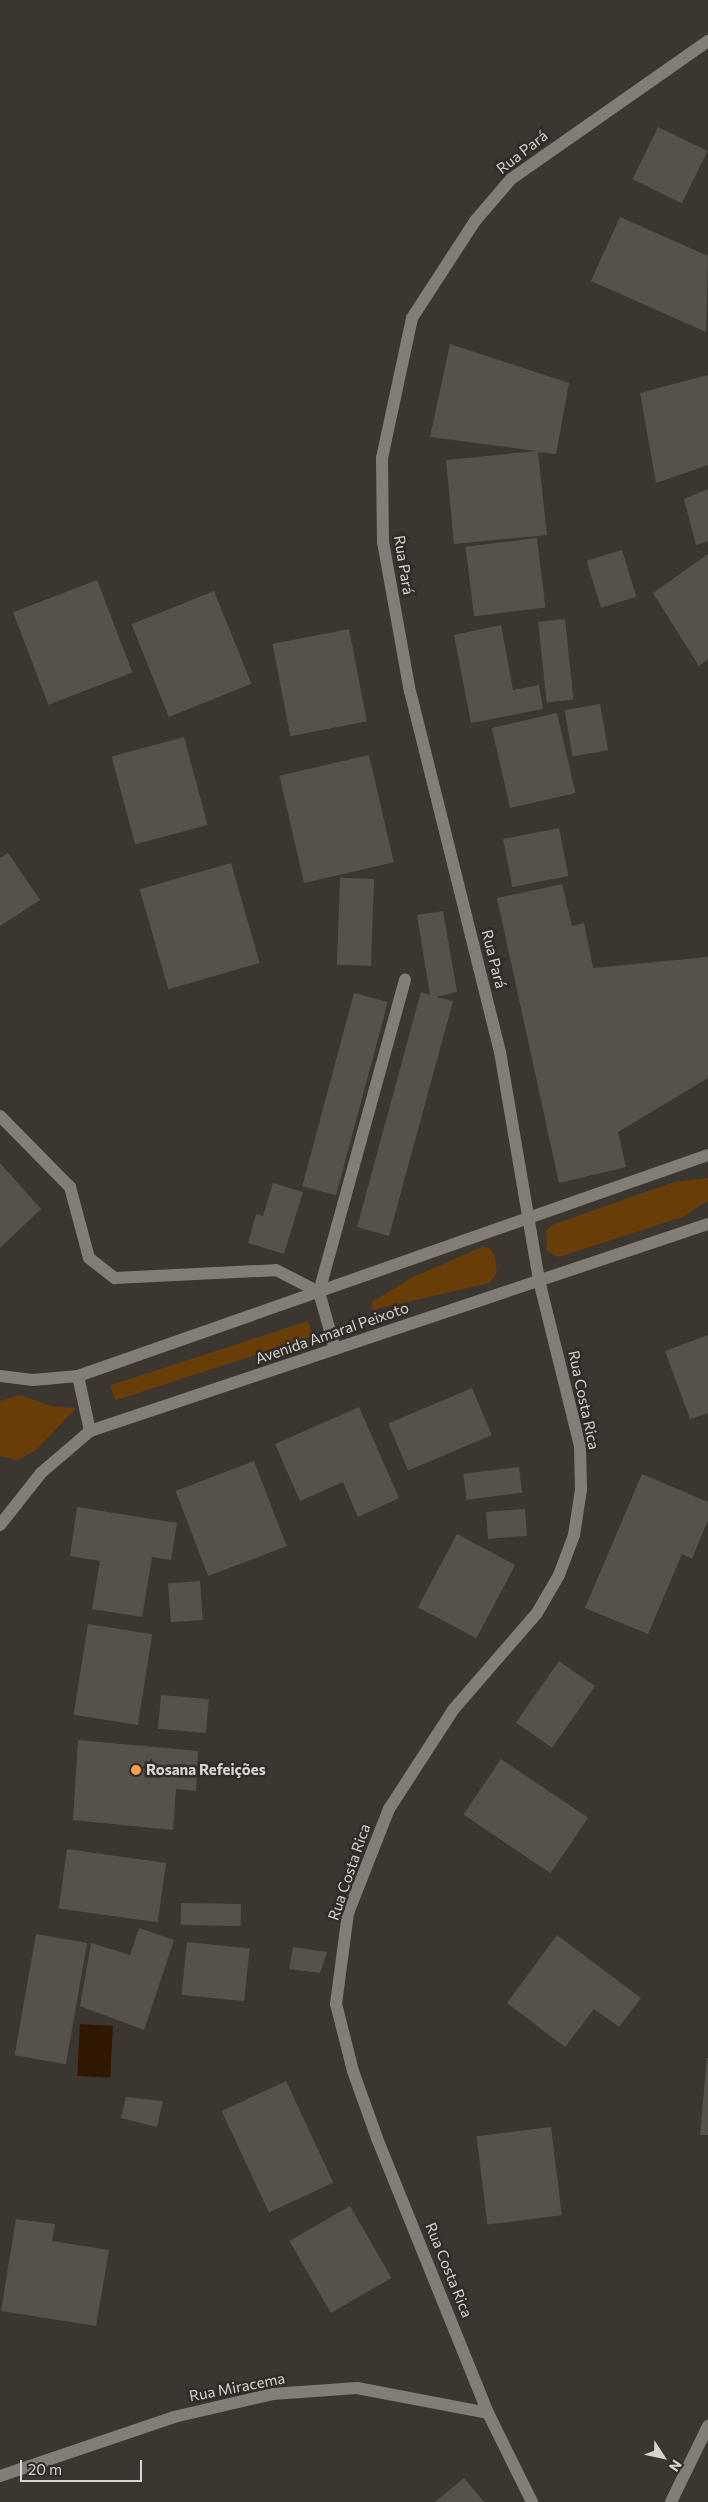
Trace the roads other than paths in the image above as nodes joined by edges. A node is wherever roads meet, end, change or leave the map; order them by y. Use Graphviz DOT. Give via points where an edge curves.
graph roads {
  1 [pos="708,41"];
  2 [pos="405,980"];
  3 [pos="0,1116"];
  4 [pos="708,1154"];
  5 [pos="528,1218"];
  6 [pos="708,1224"];
  7 [pos="539,1280"];
  8 [pos="319,1292"];
  9 [pos="335,1349"];
  10 [pos="0,1376"];
  11 [pos="78,1376"];
  12 [pos="90,1431"];
  13 [pos="0,1526"];
  14 [pos="488,2413"];
  15 [pos="708,2426"];
  16 [pos="0,2476"];
  17 [pos="532,2502"];
  18 [pos="671,2502"];
  1 -- 5 [label="street, Rua Pará" via="511,179 475,221 412,318 382,458 383,542 410,692 500,1052"];
  2 -- 8 [label="street"];
  3 -- 8 [label="street" via="70,1187 89,1258 115,1278 276,1270"];
  4 -- 5 [label="street"];
  5 -- 7 [label="street, Rua Pará"];
  5 -- 8 [label="street"];
  6 -- 7 [label="street, Avenida Amaral Peixoto"];
  7 -- 9 [label="street, Avenida Amaral Peixoto"];
  7 -- 14 [label="street, Rua Costa Rica" via="580,1446 574,1534 560,1575 537,1613 453,1710 389,1809 348,1913 336,2004 353,2071 377,2138"];
  8 -- 9 [label="street"];
  8 -- 11 [label="street"];
  9 -- 12 [label="street, Avenida Amaral Peixoto"];
  10 -- 11 [label="street" via="33,1380"];
  11 -- 12 [label="street"];
  12 -- 13 [label="street, Avenida Amaral Peixoto" via="40,1473"];
  14 -- 16 [label="street, Rua Miracema" via="357,2388 273,2394 174,2417"];
  14 -- 17 [label="street, Rua Costa Rica"];
  15 -- 18 [label="street"];
}
